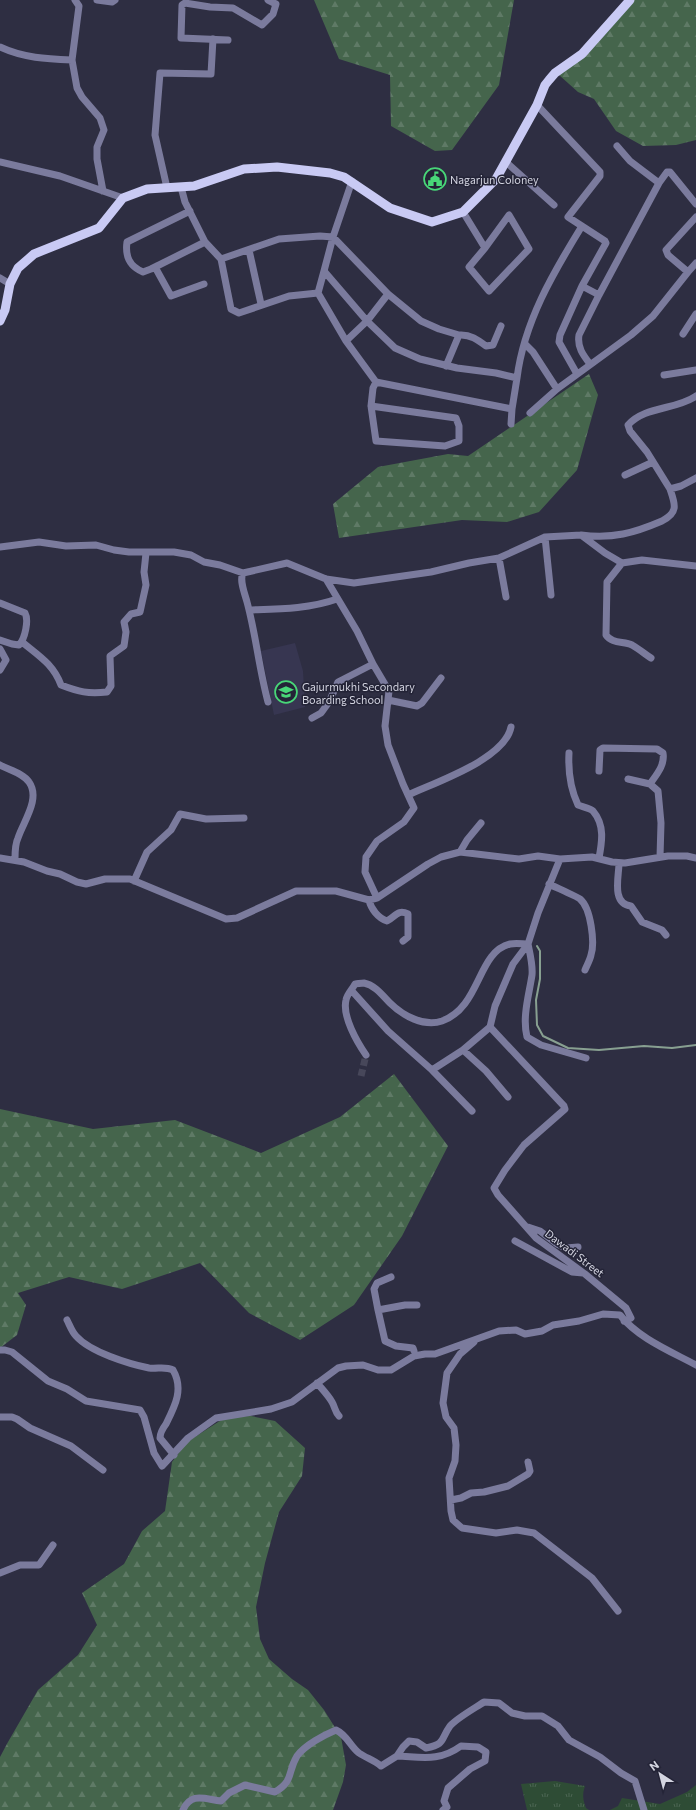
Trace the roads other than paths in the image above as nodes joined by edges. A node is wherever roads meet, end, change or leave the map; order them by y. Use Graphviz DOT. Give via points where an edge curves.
graph roads {
  1 [pos="75,0"];
  2 [pos="97,0"];
  3 [pos="115,0"];
  4 [pos="268,0"];
  5 [pos="630,0"];
  6 [pos="213,40"];
  7 [pos="228,40"];
  8 [pos="0,47"];
  9 [pos="72,60"];
  10 [pos="537,105"];
  11 [pos="617,146"];
  12 [pos="0,162"];
  13 [pos="506,162"];
  14 [pos="352,181"];
  15 [pos="658,183"];
  16 [pos="181,187"];
  17 [pos="167,188"];
  18 [pos="103,191"];
  19 [pos="123,198"];
  20 [pos="696,204"];
  21 [pos="554,206"];
  22 [pos="190,211"];
  23 [pos="464,212"];
  24 [pos="696,217"];
  25 [pos="582,226"];
  26 [pos="333,238"];
  27 [pos="205,242"];
  28 [pos="485,248"];
  29 [pos="249,250"];
  30 [pos="221,259"];
  31 [pos="696,263"];
  32 [pos="156,267"];
  33 [pos="324,271"];
  34 [pos="688,272"];
  35 [pos="0,278"];
  36 [pos="10,284"];
  37 [pos="204,284"];
  38 [pos="582,286"];
  39 [pos="318,293"];
  40 [pos="388,294"];
  41 [pos="599,295"];
  42 [pos="261,304"];
  43 [pos="696,314"];
  44 [pos="0,321"];
  45 [pos="368,321"];
  46 [pos="694,324"];
  47 [pos="501,326"];
  48 [pos="683,334"];
  49 [pos="459,335"];
  50 [pos="346,341"];
  51 [pos="525,344"];
  52 [pos="590,364"];
  53 [pos="446,366"];
  54 [pos="696,370"];
  55 [pos="577,374"];
  56 [pos="664,375"];
  57 [pos="517,378"];
  58 [pos="376,382"];
  59 [pos="557,389"];
  60 [pos="696,397"];
  61 [pos="371,406"];
  62 [pos="512,409"];
  63 [pos="530,413"];
  64 [pos="511,424"];
  65 [pos="653,462"];
  66 [pos="625,475"];
  67 [pos="696,478"];
  68 [pos="670,489"];
  69 [pos="581,535"];
  70 [pos="545,537"];
  71 [pos="0,547"];
  72 [pos="146,553"];
  73 [pos="499,558"];
  74 [pos="622,563"];
  75 [pos="696,566"];
  76 [pos="243,573"];
  77 [pos="326,579"];
  78 [pos="551,595"];
  79 [pos="506,597"];
  80 [pos="337,599"];
  81 [pos="0,603"];
  82 [pos="249,610"];
  83 [pos="0,640"];
  84 [pos="22,642"];
  85 [pos="0,649"];
  86 [pos="651,658"];
  87 [pos="373,664"];
  88 [pos="0,670"];
  89 [pos="441,678"];
  90 [pos="388,700"];
  91 [pos="268,702"];
  92 [pos="312,718"];
  93 [pos="511,727"];
  94 [pos="569,753"];
  95 [pos="0,765"];
  96 [pos="599,771"];
  97 [pos="628,780"];
  98 [pos="650,784"];
  99 [pos="408,795"];
  100 [pos="244,818"];
  101 [pos="481,823"];
  102 [pos="460,852"];
  103 [pos="660,857"];
  104 [pos="0,858"];
  105 [pos="598,858"];
  106 [pos="696,858"];
  107 [pos="15,859"];
  108 [pos="560,859"];
  109 [pos="619,863"];
  110 [pos="134,881"];
  111 [pos="550,884"];
  112 [pos="373,899"];
  113 [pos="666,935"];
  114 [pos="403,941"];
  115 [pos="528,944"];
  116 [pos="585,970"];
  117 [pos="352,991"];
  118 [pos="490,1027"];
  119 [pos="463,1050"];
  120 [pos="366,1055"];
  121 [pos="586,1058"];
  122 [pos="432,1070"];
  123 [pos="508,1097"];
  124 [pos="472,1111"];
  125 [pos="527,1227"];
  126 [pos="515,1241"];
  127 [pos="578,1247"];
  128 [pos="585,1274"];
  129 [pos="390,1277"];
  130 [pos="417,1305"];
  131 [pos="378,1310"];
  132 [pos="67,1320"];
  133 [pos="624,1321"];
  134 [pos="480,1336"];
  135 [pos="0,1350"];
  136 [pos="414,1351"];
  137 [pos="696,1365"];
  138 [pos="317,1383"];
  139 [pos="339,1416"];
  140 [pos="0,1417"];
  141 [pos="174,1455"];
  142 [pos="528,1462"];
  143 [pos="103,1470"];
  144 [pos="451,1500"];
  145 [pos="53,1545"];
  146 [pos="0,1573"];
  147 [pos="618,1611"];
  148 [pos="397,1756"];
  149 [pos="183,1810"];
  150 [pos="443,1810"];
  151 [pos="644,1810"];
  1 -- 9 [label="street" via="79,6"];
  2 -- 3 [label="street"];
  4 -- 6 [label="street" via="276,4 273,14 262,26 233,8 185,3 182,5 181,38"];
  5 -- 10 [label="main road" via="582,54 555,73 545,85"];
  6 -- 7 [label="street"];
  6 -- 17 [label="street" via="211,74 160,73 155,135"];
  8 -- 9 [label="street" via="15,54 34,58"];
  9 -- 18 [label="street" via="77,88 100,118 104,130 97,147"];
  10 -- 13 [label="main road"];
  10 -- 25 [label="street" via="600,172 600,176 568,217"];
  11 -- 15 [label="street" via="630,161"];
  12 -- 18 [label="street" via="60,176"];
  13 -- 21 [label="street"];
  13 -- 23 [label="main road" via="496,179"];
  14 -- 16 [label="main road" via="330,173 277,166 244,169 194,186"];
  14 -- 23 [label="main road" via="390,208 432,222"];
  14 -- 26 [label="street"];
  15 -- 20 [label="street" via="667,172 670,172"];
  15 -- 41 [label="street"];
  16 -- 17 [label="main road"];
  16 -- 22 [label="street"];
  17 -- 19 [label="main road" via="147,189"];
  18 -- 19 [label="street"];
  19 -- 36 [label="main road" via="99,228 34,254 18,268"];
  22 -- 27 [label="street"];
  22 -- 32 [label="street" via="126,242 127,257 137,269 143,272"];
  23 -- 28 [label="street"];
  24 -- 34 [label="street" via="666,250 668,255"];
  25 -- 38 [label="street" via="606,243"];
  25 -- 51 [label="street" via="551,277 535,311"];
  26 -- 29 [label="street" via="320,236 279,239"];
  26 -- 33 [label="street"];
  26 -- 40 [label="street"];
  27 -- 30 [label="street"];
  27 -- 32 [label="street"];
  28 -- 28 [label="street" via="469,267 489,291 529,249 509,215"];
  29 -- 30 [label="street"];
  29 -- 42 [label="street"];
  30 -- 42 [label="street" via="231,309 239,313"];
  31 -- 34 [label="street"];
  32 -- 37 [label="street" via="171,296"];
  33 -- 39 [label="street"];
  33 -- 45 [label="street"];
  34 -- 52 [label="street" via="653,316"];
  35 -- 36 [label="street"];
  36 -- 44 [label="main road"];
  38 -- 41 [label="street"];
  38 -- 55 [label="street" via="559,342"];
  39 -- 42 [label="street" via="289,296"];
  39 -- 50 [label="street"];
  40 -- 45 [label="street"];
  40 -- 49 [label="street" via="421,321"];
  41 -- 52 [label="street" via="578,341"];
  43 -- 46 [label="street"];
  45 -- 50 [label="street"];
  45 -- 53 [label="street" via="396,348 420,359"];
  46 -- 48 [label="street"];
  47 -- 49 [label="street" via="493,345 486,346 477,339"];
  49 -- 53 [label="street"];
  50 -- 58 [label="street"];
  51 -- 57 [label="street"];
  51 -- 59 [label="street"];
  52 -- 55 [label="street"];
  53 -- 57 [label="street"];
  54 -- 56 [label="street"];
  55 -- 59 [label="street"];
  57 -- 62 [label="street"];
  58 -- 61 [label="street"];
  58 -- 62 [label="street"];
  59 -- 63 [label="street"];
  60 -- 65 [label="street" via="657,409 628,425"];
  61 -- 61 [label="street" via="456,418 459,441 445,446 376,441"];
  62 -- 64 [label="street"];
  65 -- 66 [label="street"];
  65 -- 68 [label="street"];
  67 -- 68 [label="street"];
  68 -- 69 [label="street" via="674,511 662,521 628,534 598,537"];
  69 -- 70 [label="street"];
  69 -- 74 [label="street"];
  70 -- 73 [label="street"];
  70 -- 78 [label="street"];
  71 -- 72 [label="street" via="38,542 66,546 96,545 114,550"];
  72 -- 76 [label="street" via="174,552 191,555 204,562 220,564"];
  72 -- 84 [label="street" via="146,585 140,612 131,614 124,622 124,646 110,656 111,686 107,692 80,692 61,685 56,672 48,663"];
  73 -- 77 [label="street" via="354,583"];
  73 -- 79 [label="street"];
  74 -- 75 [label="street" via="642,560"];
  74 -- 86 [label="street" via="607,582 606,635 620,643 631,644"];
  76 -- 77 [label="street" via="287,563"];
  76 -- 82 [label="street" via="242,584"];
  77 -- 80 [label="street"];
  80 -- 82 [label="street" via="326,603 280,609"];
  80 -- 87 [label="street"];
  81 -- 84 [label="street" via="26,614"];
  82 -- 91 [label="street"];
  83 -- 84 [label="street" via="19,645"];
  85 -- 88 [label="street" via="6,660"];
  87 -- 90 [label="street" via="389,691"];
  87 -- 92 [label="street" via="338,682 329,702"];
  89 -- 90 [label="street" via="417,706"];
  90 -- 99 [label="street" via="385,726 388,745"];
  93 -- 99 [label="street" via="494,753 470,767"];
  94 -- 105 [label="street" via="568,770 578,805 592,810 601,824"];
  95 -- 107 [label="street" via="16,772 29,782 32,793 31,809 17,840"];
  96 -- 98 [label="street" via="600,750 603,748 657,749 663,753 664,759"];
  97 -- 98 [label="street"];
  98 -- 103 [label="street" via="658,791 659,796"];
  99 -- 112 [label="street" via="414,808 404,822 377,841 366,857 365,872"];
  100 -- 110 [label="street" via="206,819 180,814 171,830 147,852"];
  101 -- 102 [label="street"];
  102 -- 108 [label="street" via="519,859 538,856"];
  102 -- 112 [label="street" via="428,864"];
  103 -- 106 [label="street"];
  103 -- 109 [label="street"];
  104 -- 107 [label="street"];
  105 -- 108 [label="street"];
  105 -- 109 [label="street"];
  107 -- 110 [label="street" via="86,884 105,879"];
  108 -- 111 [label="street"];
  109 -- 113 [label="street" via="617,882 621,901 631,906 642,922 662,930"];
  110 -- 112 [label="street" via="226,919 237,918 296,891 336,891"];
  111 -- 115 [label="street"];
  111 -- 116 [label="street" via="580,898 591,922 592,954"];
  112 -- 114 [label="street" via="370,905 381,919 387,921 397,912 408,914 409,933 408,938"];
  115 -- 117 [label="street" via="511,944 499,948 491,957 468,1002 459,1012 441,1021 415,1021 381,993 364,983 355,984"];
  115 -- 118 [label="street" via="513,964 495,1006"];
  115 -- 121 [label="street" via="532,973 527,1001 527,1036 541,1045"];
  117 -- 120 [label="street" via="348,995 345,1009 352,1031"];
  117 -- 122 [label="street" via="388,1031"];
  118 -- 119 [label="street"];
  118 -- 125 [label="street, Dawadi Street" via="565,1109 524,1145 494,1188"];
  119 -- 122 [label="street"];
  119 -- 123 [label="street" via="486,1071"];
  122 -- 124 [label="street"];
  125 -- 127 [label="street" via="540,1230 566,1248"];
  125 -- 128 [label="street, Dawadi Street" via="536,1238"];
  126 -- 128 [label="street" via="572,1272"];
  128 -- 133 [label="street, Dawadi Street" via="626,1308 631,1318"];
  129 -- 131 [label="street" via="377,1283 374,1289"];
  130 -- 131 [label="street"];
  131 -- 136 [label="street" via="385,1341 396,1346 413,1348"];
  132 -- 141 [label="street" via="76,1336 84,1343 107,1355 124,1363 173,1370 177,1381 178,1399 160,1438"];
  133 -- 134 [label="street" via="620,1315 603,1314 553,1325 542,1331 525,1334 516,1330 499,1331"];
  133 -- 137 [label="street" via="645,1337"];
  134 -- 138 [label="street" via="435,1354 414,1356 391,1370 378,1370 362,1365 338,1368"];
  134 -- 144 [label="street" via="460,1354 447,1373 443,1403 446,1417 454,1428 456,1445 455,1461 449,1478"];
  135 -- 141 [label="street" via="12,1352 48,1381 86,1401 140,1410 154,1453 162,1466"];
  138 -- 139 [label="street" via="329,1397"];
  138 -- 141 [label="street" via="292,1402 271,1409 216,1418 188,1438"];
  140 -- 143 [label="street" via="17,1419 30,1428 71,1446"];
  142 -- 144 [label="street" via="528,1474 508,1486 471,1493"];
  144 -- 147 [label="street" via="453,1520 462,1528 496,1533 517,1530 534,1533 592,1578"];
  145 -- 146 [label="street" via="39,1565 20,1565"];
  148 -- 149 [label="street" via="381,1766 359,1753 342,1733 336,1730 301,1752 290,1770 290,1778 285,1786 275,1792 245,1785 229,1793 221,1801 195,1798 187,1801"];
  148 -- 150 [label="street" via="437,1757 450,1754 461,1746 478,1747 486,1752 484,1761 448,1788 444,1801 447,1807"];
  148 -- 151 [label="street" via="409,1741 417,1742 426,1748 438,1746 451,1726 472,1710 484,1702 499,1703 512,1713 542,1716 550,1720 569,1740 635,1781"];
}
